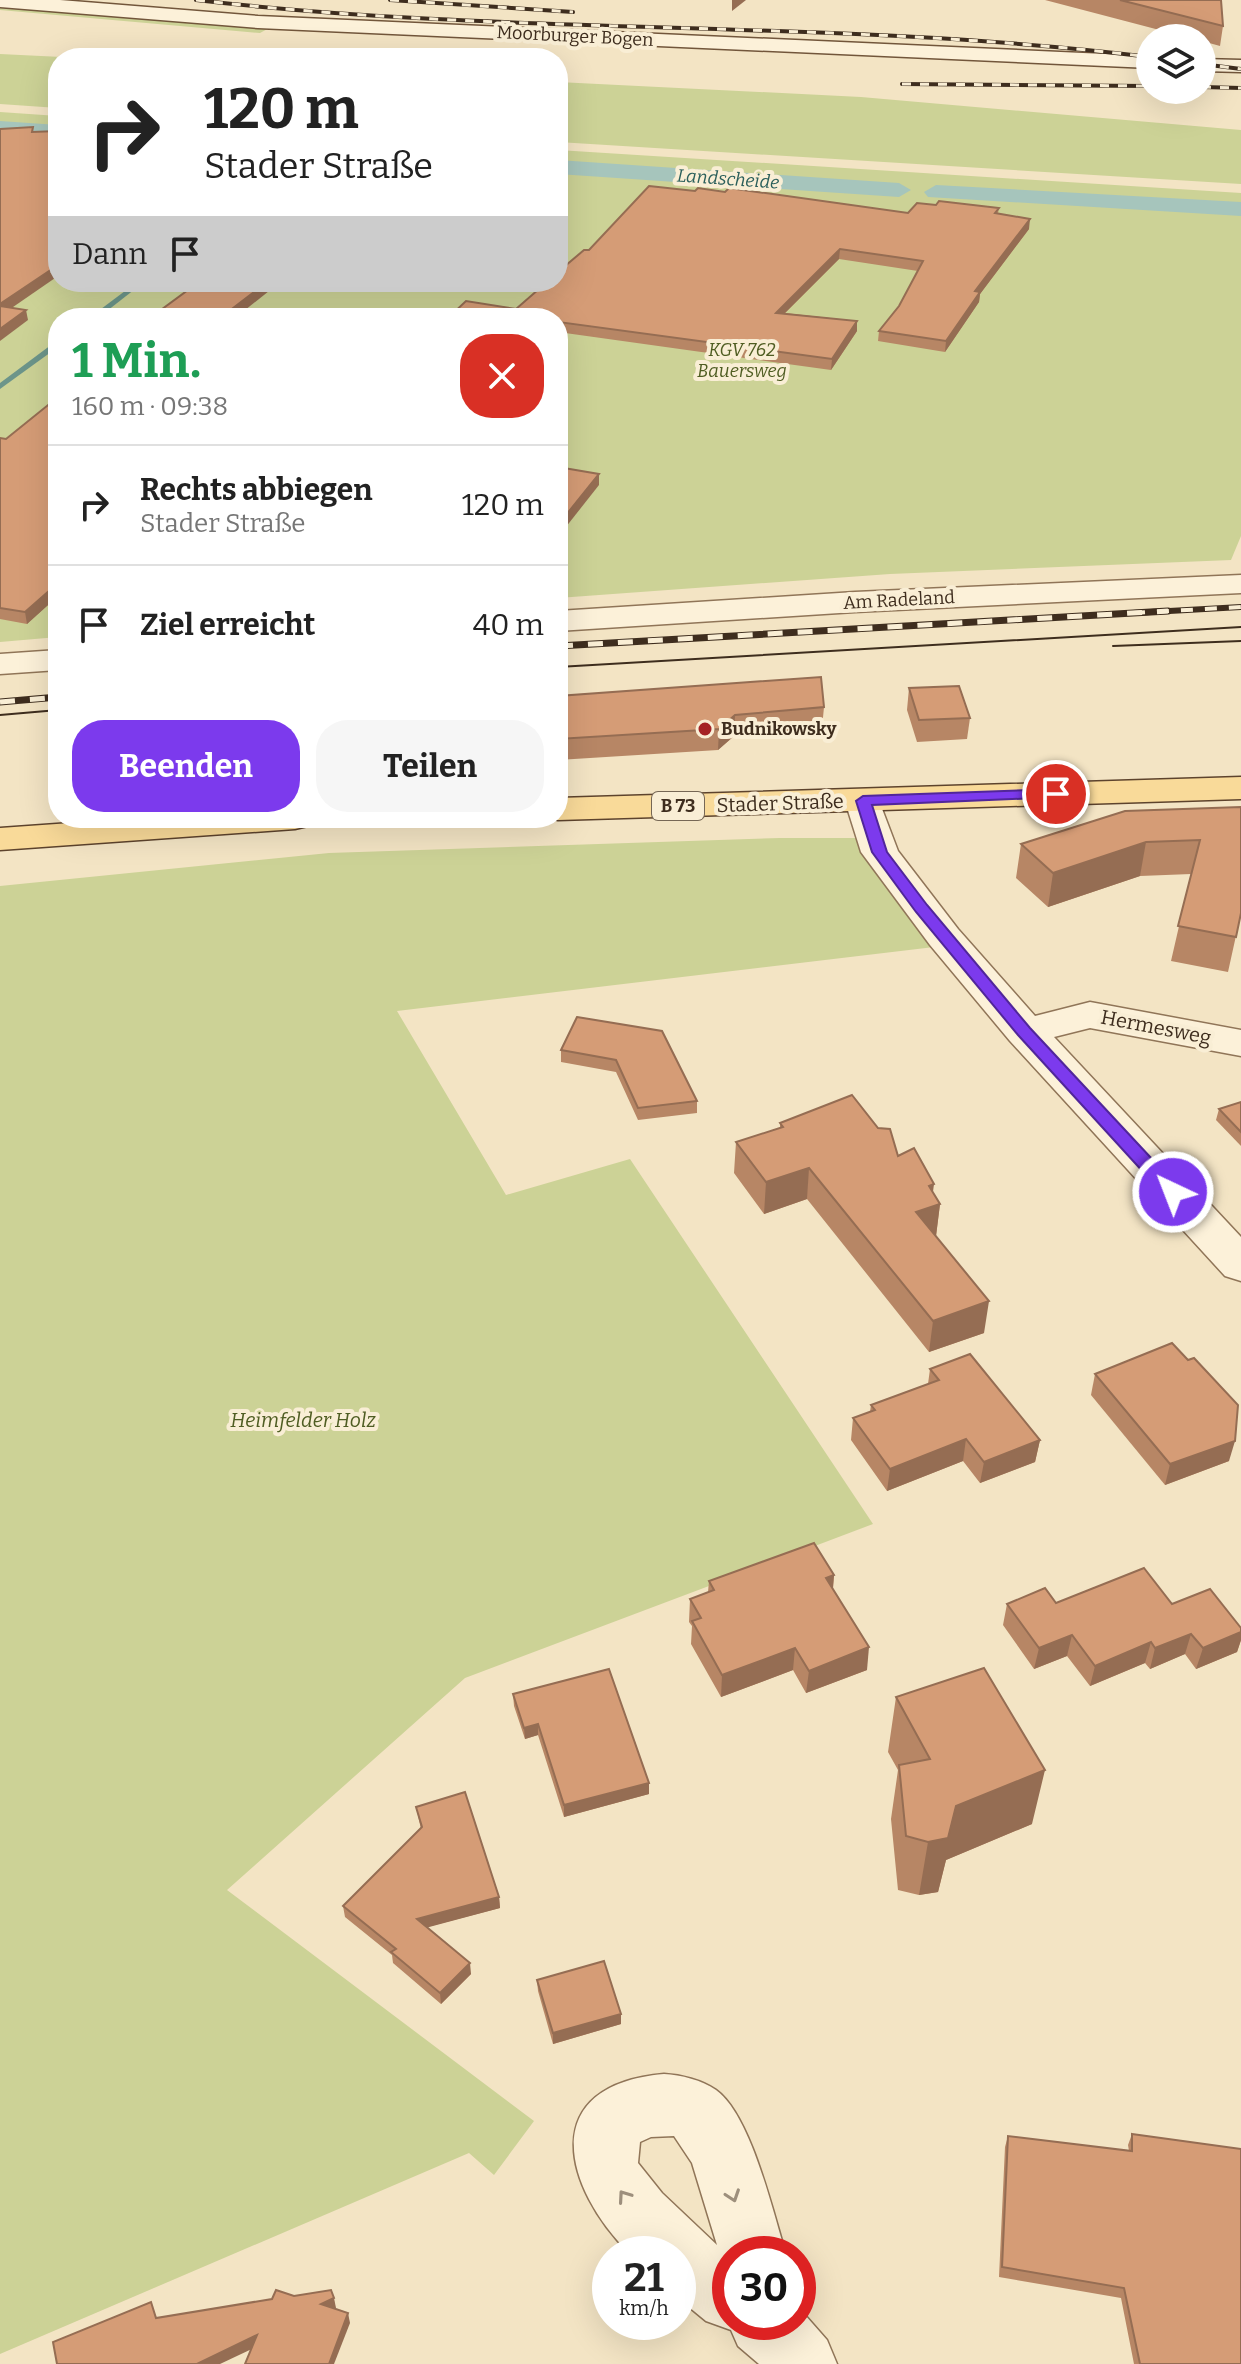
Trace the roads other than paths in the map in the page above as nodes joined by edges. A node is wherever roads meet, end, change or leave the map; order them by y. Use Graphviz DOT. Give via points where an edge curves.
graph roads {
  1 [pos="0,1"];
  2 [pos="1136,61"];
  3 [pos="1216,65"];
  4 [pos="1241,66"];
  5 [pos="1241,584"];
  6 [pos="568,620"];
  7 [pos="48,661"];
  8 [pos="0,664"];
  9 [pos="1241,788"];
  10 [pos="863,801"];
  11 [pos="568,809"];
  12 [pos="155,828"];
  13 [pos="0,839"];
  14 [pos="1024,1032"];
  15 [pos="1241,1043"];
  16 [pos="1241,1265"];
  17 [pos="659,2236"];
  18 [pos="747,2236"];
  19 [pos="696,2270"];
  20 [pos="712,2283"];
  1 -- 2 [label="main road, Moorburger Bogen" via="258,22"];
  3 -- 4 [label="main road"];
  5 -- 6 [label="main road, Am Radeland"];
  7 -- 8 [label="main road"];
  9 -- 10 [label="main road, Stader Straße / B 73"];
  10 -- 11 [label="main road, Stader Straße / B 73"];
  10 -- 14 [label="main road" via="886,862"];
  12 -- 13 [label="main road"];
  14 -- 15 [label="main road, Hermesweg" via="1090,1015"];
  14 -- 16 [label="main road"];
  17 -- 18 [label="main road, one-way" via="609,2174 604,2148 610,2127 629,2113 654,2106 679,2106 696,2113 714,2138"];
  19 -- 20 [label="main road"];
}
